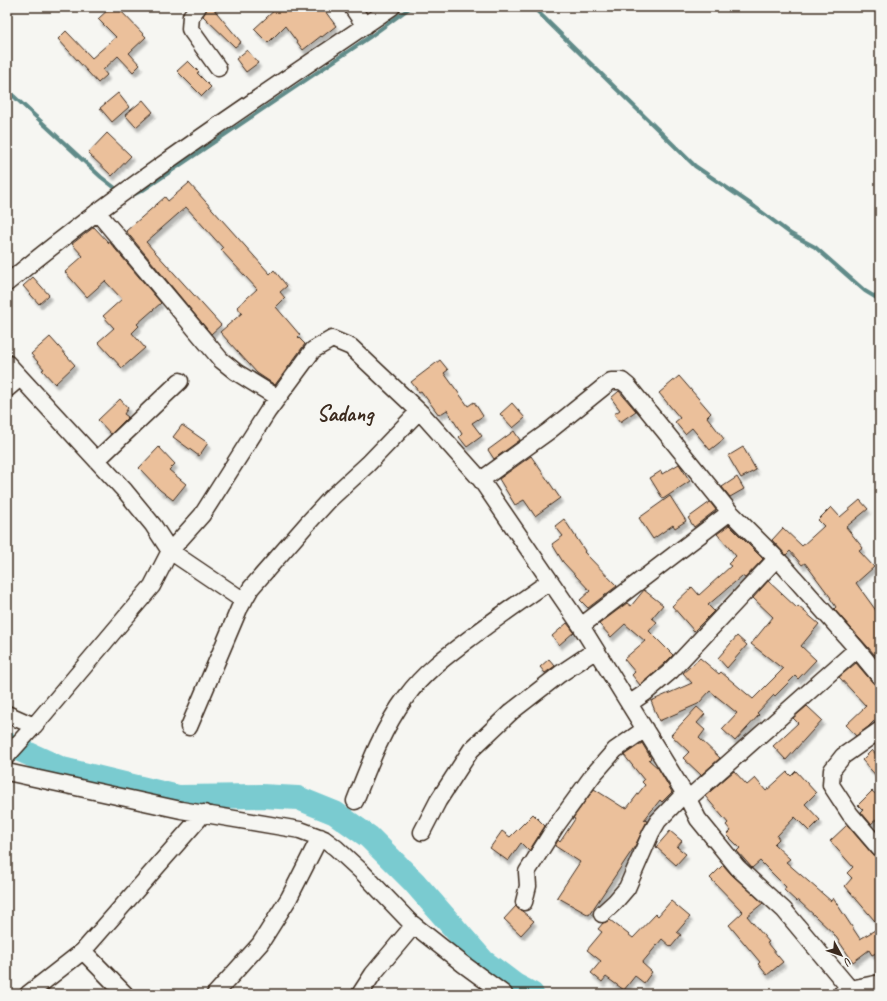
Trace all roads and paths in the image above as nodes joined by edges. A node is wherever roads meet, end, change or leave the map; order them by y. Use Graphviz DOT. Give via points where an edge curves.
graph roads {
  1 [pos="198,7"];
  2 [pos="352,7"];
  3 [pos="392,7"];
  4 [pos="365,26"];
  5 [pos="218,68"];
  6 [pos="102,209"];
  7 [pos="7,283"];
  8 [pos="7,363"];
  9 [pos="20,378"];
  10 [pos="180,381"];
  11 [pos="7,389"];
  12 [pos="278,398"];
  13 [pos="419,411"];
  14 [pos="97,460"];
  15 [pos="481,480"];
  16 [pos="730,512"];
  17 [pos="170,552"];
  18 [pos="776,559"];
  19 [pos="550,580"];
  20 [pos="244,600"];
  21 [pos="581,626"];
  22 [pos="857,648"];
  23 [pos="596,650"];
  24 [pos="880,676"];
  25 [pos="629,704"];
  26 [pos="7,714"];
  27 [pos="34,726"];
  28 [pos="188,727"];
  29 [pos="645,729"];
  30 [pos="880,730"];
  31 [pos="7,756"];
  32 [pos="7,772"];
  33 [pos="686,796"];
  34 [pos="355,801"];
  35 [pos="204,814"];
  36 [pos="422,832"];
  37 [pos="320,837"];
  38 [pos="880,849"];
  39 [pos="524,902"];
  40 [pos="602,914"];
  41 [pos="414,925"];
  42 [pos="84,951"];
  43 [pos="880,982"];
  44 [pos="845,991"];
  45 [pos="28,994"];
  46 [pos="125,994"];
  47 [pos="215,994"];
  48 [pos="360,994"];
  49 [pos="504,994"];
  1 -- 5 [label="street" via="191,16 190,29"];
  2 -- 4 [label="street"];
  3 -- 4 [label="street"];
  4 -- 6 [label="street"];
  6 -- 7 [label="street" via="51,246"];
  6 -- 12 [label="street" via="221,360"];
  8 -- 9 [label="street"];
  9 -- 11 [label="street"];
  9 -- 14 [label="street"];
  10 -- 14 [label="street"];
  12 -- 13 [label="street" via="313,350 332,339 351,347"];
  12 -- 17 [label="street" via="202,515"];
  13 -- 15 [label="street"];
  13 -- 20 [label="street" via="307,524 251,588"];
  14 -- 17 [label="street" via="153,525"];
  15 -- 16 [label="street" via="549,431 610,381 617,380 628,386"];
  15 -- 19 [label="street"];
  16 -- 18 [label="street"];
  16 -- 21 [label="street"];
  17 -- 20 [label="street"];
  17 -- 27 [label="street" via="152,586"];
  18 -- 22 [label="street"];
  18 -- 25 [label="street" via="671,671"];
  19 -- 21 [label="street"];
  19 -- 34 [label="street" via="441,660 422,678 405,698 385,730"];
  20 -- 28 [label="street"];
  21 -- 23 [label="street"];
  22 -- 24 [label="street"];
  22 -- 33 [label="street"];
  23 -- 25 [label="street"];
  23 -- 36 [label="street" via="511,712 471,750 438,801"];
  25 -- 29 [label="street"];
  26 -- 27 [label="street"];
  27 -- 31 [label="street"];
  29 -- 33 [label="street"];
  29 -- 39 [label="street" via="615,750 593,775 556,826 527,872 528,886"];
  30 -- 38 [label="street" via="843,756 832,770 831,785 850,814"];
  32 -- 35 [label="street"];
  33 -- 40 [label="street" via="658,821 627,888"];
  33 -- 44 [label="street" via="698,820 738,868 784,910"];
  35 -- 37 [label="street" via="300,830"];
  35 -- 42 [label="street"];
  37 -- 41 [label="street" via="336,848"];
  37 -- 47 [label="street" via="289,898 260,944"];
  41 -- 48 [label="street" via="373,974"];
  41 -- 49 [label="street"];
  42 -- 45 [label="street"];
  42 -- 46 [label="street"];
  43 -- 44 [label="street"];
}
